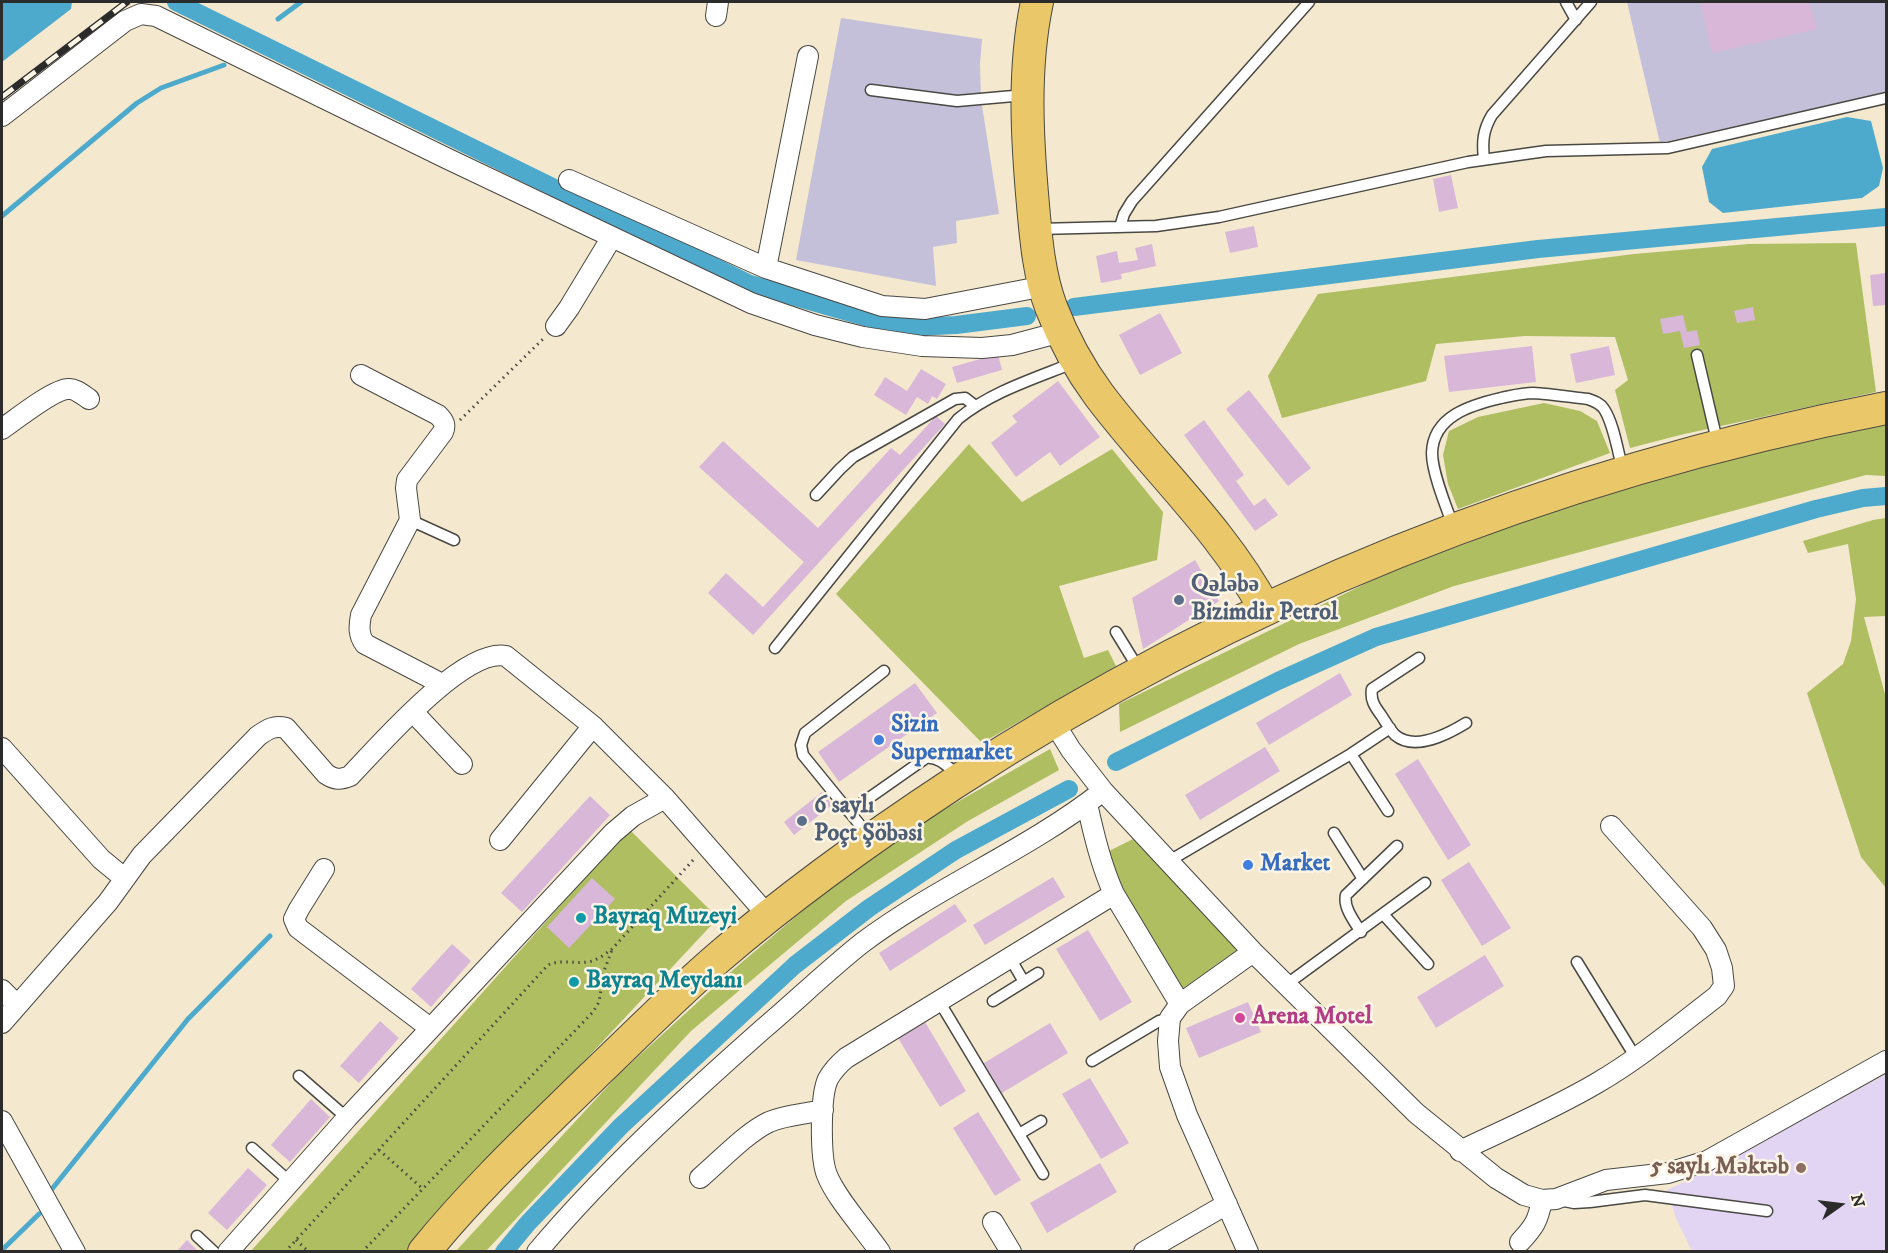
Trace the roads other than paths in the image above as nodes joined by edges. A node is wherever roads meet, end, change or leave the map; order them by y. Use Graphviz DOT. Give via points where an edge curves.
graph roads {
  1 [pos="1037,2"];
  2 [pos="1309,2"];
  3 [pos="1566,2"];
  4 [pos="1590,2"];
  5 [pos="1576,20"];
  6 [pos="808,56"];
  7 [pos="871,90"];
  8 [pos="1028,94"];
  9 [pos="1887,98"];
  10 [pos="2,116"];
  11 [pos="1484,159"];
  12 [pos="569,180"];
  13 [pos="1120,227"];
  14 [pos="1035,229"];
  15 [pos="612,237"];
  16 [pos="766,268"];
  17 [pos="1045,286"];
  18 [pos="556,326"];
  19 [pos="1061,332"];
  20 [pos="1697,355"];
  21 [pos="1077,361"];
  22 [pos="361,375"];
  23 [pos="89,399"];
  24 [pos="974,405"];
  25 [pos="1887,408"];
  26 [pos="2,429"];
  27 [pos="1718,445"];
  28 [pos="1623,471"];
  29 [pos="816,495"];
  30 [pos="410,520"];
  31 [pos="1454,529"];
  32 [pos="454,540"];
  33 [pos="1265,609"];
  34 [pos="1116,632"];
  35 [pos="775,648"];
  36 [pos="1419,658"];
  37 [pos="884,671"];
  38 [pos="1140,671"];
  39 [pos="442,684"];
  40 [pos="413,712"];
  41 [pos="1053,721"];
  42 [pos="1466,723"];
  43 [pos="593,726"];
  44 [pos="1390,728"];
  45 [pos="2,748"];
  46 [pos="1351,754"];
  47 [pos="462,764"];
  48 [pos="962,778"];
  49 [pos="1103,791"];
  50 [pos="665,798"];
  51 [pos="1087,804"];
  52 [pos="1388,811"];
  53 [pos="849,812"];
  54 [pos="1611,826"];
  55 [pos="1334,833"];
  56 [pos="871,839"];
  57 [pos="500,840"];
  58 [pos="1397,846"];
  59 [pos="1169,861"];
  60 [pos="324,869"];
  61 [pos="124,878"];
  62 [pos="1363,879"];
  63 [pos="1425,882"];
  64 [pos="1114,894"];
  65 [pos="1383,914"];
  66 [pos="770,917"];
  67 [pos="1360,932"];
  68 [pos="1254,952"];
  69 [pos="1010,958"];
  70 [pos="1577,962"];
  71 [pos="1428,964"];
  72 [pos="1038,974"];
  73 [pos="1024,982"];
  74 [pos="1287,984"];
  75 [pos="2,990"];
  76 [pos="993,1000"];
  77 [pos="939,1001"];
  78 [pos="17,1005"];
  79 [pos="1175,1011"];
  80 [pos="2,1023"];
  81 [pos="430,1028"];
  82 [pos="1636,1058"];
  83 [pos="1092,1061"];
  84 [pos="1887,1061"];
  85 [pos="299,1076"];
  86 [pos="823,1110"];
  87 [pos="347,1118"];
  88 [pos="2,1121"];
  89 [pos="1041,1121"];
  90 [pos="1019,1134"];
  91 [pos="252,1148"];
  92 [pos="1460,1151"];
  93 [pos="1043,1174"];
  94 [pos="700,1178"];
  95 [pos="290,1182"];
  96 [pos="1549,1200"];
  97 [pos="1227,1204"];
  98 [pos="1767,1211"];
  99 [pos="993,1222"];
  100 [pos="197,1236"];
  101 [pos="1520,1242"];
  102 [pos="75,1251"];
  103 [pos="214,1251"];
  104 [pos="228,1251"];
  105 [pos="424,1251"];
  106 [pos="537,1251"];
  107 [pos="880,1251"];
  108 [pos="1011,1251"];
  109 [pos="1144,1251"];
  110 [pos="1248,1251"];
  1 -- 8 [label="main road" via="1028,62"];
  2 -- 13 [label="lane" via="1132,201"];
  3 -- 5 [label="lane"];
  4 -- 5 [label="lane"];
  5 -- 11 [label="lane" via="1492,115 1482,141"];
  6 -- 16 [label="street"];
  7 -- 8 [label="lane" via="957,101"];
  8 -- 14 [label="main road"];
  9 -- 11 [label="lane" via="1668,148 1546,152"];
  10 -- 15 [label="street" via="125,21 141,14 156,16"];
  11 -- 13 [label="lane" via="1219,217"];
  12 -- 16 [label="street"];
  13 -- 14 [label="lane"];
  14 -- 17 [label="main road"];
  15 -- 18 [label="street"];
  15 -- 19 [label="street" via="751,303 863,337 922,346 982,348 1012,345"];
  16 -- 17 [label="street" via="882,306 901,308 948,306"];
  17 -- 19 [label="main road"];
  19 -- 21 [label="main road"];
  20 -- 27 [label="lane"];
  21 -- 24 [label="lane"];
  21 -- 33 [label="main road" via="1120,423 1239,565"];
  22 -- 30 [label="street" via="443,420 445,427 407,480"];
  23 -- 26 [label="street" via="68,388 57,391"];
  24 -- 29 [label="lane" via="965,398 955,399 854,457"];
  24 -- 35 [label="lane" via="958,419"];
  25 -- 27 [label="main road"];
  27 -- 28 [label="main road"];
  28 -- 31 [label="main road"];
  28 -- 31 [label="lane" via="1607,416 1596,402 1532,393 1484,402 1457,412 1433,438 1432,456"];
  30 -- 32 [label="lane"];
  30 -- 39 [label="street" via="361,615 360,638"];
  31 -- 33 [label="main road"];
  33 -- 38 [label="main road"];
  34 -- 38 [label="lane"];
  36 -- 44 [label="lane" via="1372,689 1374,706"];
  37 -- 53 [label="lane" via="805,734 801,745 803,755"];
  38 -- 41 [label="main road"];
  39 -- 40 [label="street"];
  39 -- 43 [label="street" via="486,657 506,656"];
  40 -- 47 [label="street"];
  40 -- 61 [label="street" via="350,776 342,779 327,774 286,728 269,728 142,855"];
  41 -- 48 [label="main road"];
  41 -- 49 [label="street"];
  42 -- 44 [label="lane" via="1438,739 1417,741 1395,735"];
  43 -- 50 [label="street"];
  43 -- 57 [label="street"];
  44 -- 46 [label="lane"];
  45 -- 61 [label="street" via="101,859"];
  46 -- 52 [label="lane"];
  46 -- 59 [label="lane"];
  48 -- 53 [label="lane" via="939,760 926,758"];
  48 -- 56 [label="main road"];
  49 -- 51 [label="street"];
  49 -- 59 [label="street"];
  50 -- 66 [label="street"];
  50 -- 81 [label="street" via="613,833"];
  51 -- 64 [label="street" via="1098,855"];
  51 -- 106 [label="street" via="862,944 694,1090"];
  53 -- 56 [label="lane"];
  54 -- 82 [label="street" via="1702,928 1716,950 1724,986 1717,996"];
  55 -- 62 [label="lane"];
  56 -- 66 [label="main road"];
  58 -- 62 [label="lane"];
  59 -- 68 [label="street"];
  60 -- 81 [label="street" via="294,919 298,928"];
  61 -- 78 [label="street" via="85,929"];
  62 -- 67 [label="lane" via="1346,894 1345,900"];
  63 -- 65 [label="lane"];
  64 -- 69 [label="street"];
  64 -- 79 [label="street"];
  65 -- 67 [label="lane"];
  65 -- 71 [label="lane"];
  66 -- 105 [label="main road" via="656,1015 480,1189"];
  67 -- 74 [label="lane"];
  68 -- 74 [label="street"];
  68 -- 79 [label="street"];
  69 -- 73 [label="lane"];
  69 -- 77 [label="street"];
  70 -- 82 [label="lane"];
  72 -- 73 [label="lane"];
  73 -- 76 [label="lane"];
  74 -- 92 [label="street" via="1416,1113"];
  75 -- 78 [label="street"];
  77 -- 86 [label="street" via="836,1066 828,1080"];
  77 -- 90 [label="lane"];
  78 -- 80 [label="street"];
  79 -- 83 [label="lane"];
  79 -- 97 [label="street" via="1168,1041 1170,1067"];
  81 -- 87 [label="street"];
  82 -- 92 [label="street" via="1563,1103"];
  84 -- 96 [label="street" via="1707,1161 1668,1173 1606,1180"];
  85 -- 87 [label="lane"];
  86 -- 94 [label="street" via="768,1123"];
  86 -- 107 [label="street" via="824,1164 828,1176"];
  87 -- 95 [label="street"];
  88 -- 102 [label="street"];
  89 -- 90 [label="lane"];
  90 -- 93 [label="lane"];
  91 -- 95 [label="lane"];
  92 -- 96 [label="street" via="1524,1195"];
  95 -- 104 [label="street"];
  96 -- 98 [label="lane" via="1574,1203 1645,1195"];
  96 -- 101 [label="street" via="1535,1226"];
  97 -- 109 [label="street"];
  97 -- 110 [label="street"];
  99 -- 108 [label="street"];
  100 -- 103 [label="lane"];
}
